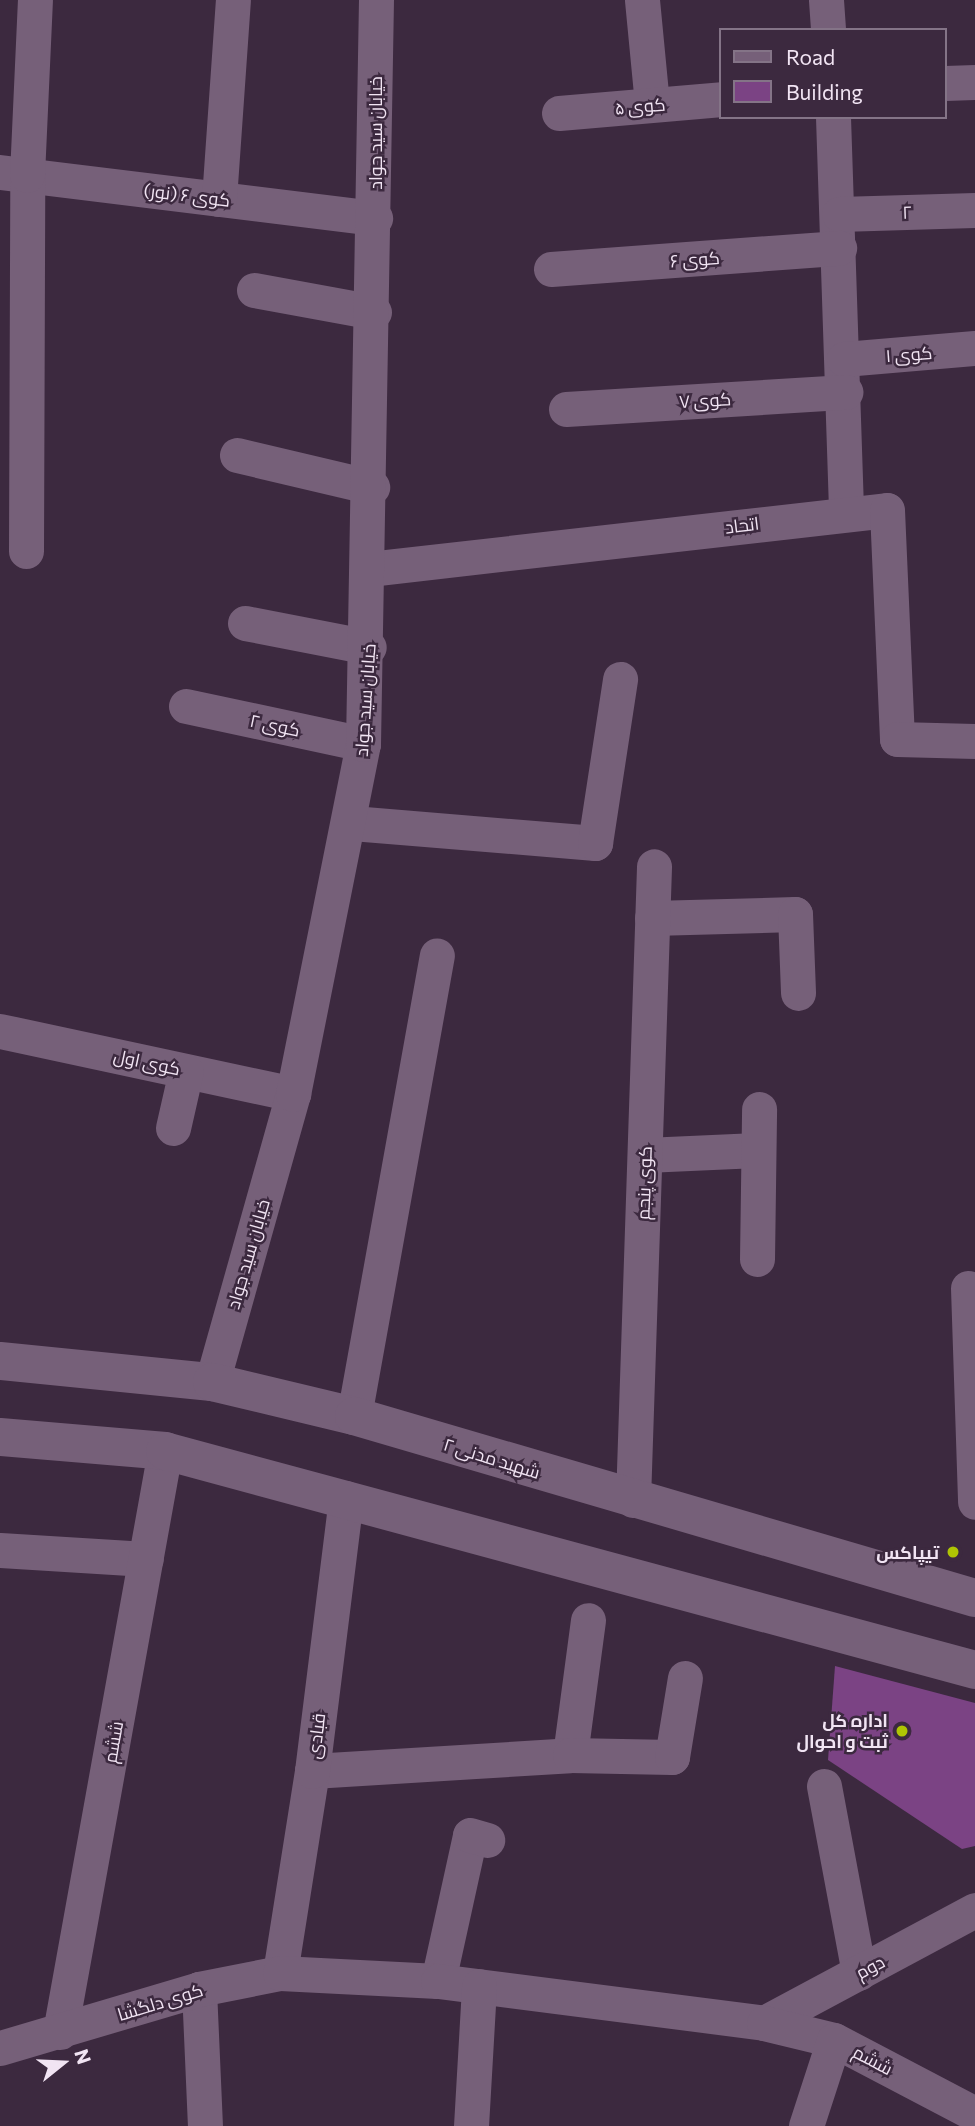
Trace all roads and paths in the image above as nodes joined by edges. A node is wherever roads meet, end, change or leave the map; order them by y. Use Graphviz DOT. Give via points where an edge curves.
graph roads {
  1 [pos="35,0"];
  2 [pos="233,0"];
  3 [pos="376,0"];
  4 [pos="642,0"];
  5 [pos="826,0"];
  6 [pos="828,28"];
  7 [pos="975,82"];
  8 [pos="947,83"];
  9 [pos="720,99"];
  10 [pos="652,104"];
  11 [pos="559,113"];
  12 [pos="833,119"];
  13 [pos="13,174"];
  14 [pos="219,199"];
  15 [pos="975,210"];
  16 [pos="375,218"];
  17 [pos="839,231"];
  18 [pos="551,269"];
  19 [pos="254,290"];
  20 [pos="374,312"];
  21 [pos="975,348"];
  22 [pos="844,375"];
  23 [pos="566,409"];
  24 [pos="237,455"];
  25 [pos="372,487"];
  26 [pos="846,513"];
  27 [pos="26,551"];
  28 [pos="369,569"];
  29 [pos="245,623"];
  30 [pos="369,647"];
  31 [pos="620,679"];
  32 [pos="186,706"];
  33 [pos="975,741"];
  34 [pos="363,744"];
  35 [pos="352,823"];
  36 [pos="654,866"];
  37 [pos="652,918"];
  38 [pos="437,955"];
  39 [pos="798,993"];
  40 [pos="0,1031"];
  41 [pos="186,1071"];
  42 [pos="293,1094"];
  43 [pos="760,1109"];
  44 [pos="173,1128"];
  45 [pos="757,1150"];
  46 [pos="645,1155"];
  47 [pos="757,1259"];
  48 [pos="968,1288"];
  49 [pos="0,1361"];
  50 [pos="212,1382"];
  51 [pos="354,1416"];
  52 [pos="0,1437"];
  53 [pos="165,1451"];
  54 [pos="346,1498"];
  55 [pos="633,1500"];
  56 [pos="975,1502"];
  57 [pos="0,1550"];
  58 [pos="146,1559"];
  59 [pos="975,1598"];
  60 [pos="588,1620"];
  61 [pos="975,1670"];
  62 [pos="685,1678"];
  63 [pos="570,1755"];
  64 [pos="312,1772"];
  65 [pos="824,1786"];
  66 [pos="487,1840"];
  67 [pos="975,1910"];
  68 [pos="280,1973"];
  69 [pos="859,1973"];
  70 [pos="438,1981"];
  71 [pos="480,1986"];
  72 [pos="199,1989"];
  73 [pos="764,2023"];
  74 [pos="60,2032"];
  75 [pos="834,2040"];
  76 [pos="0,2048"];
  77 [pos="975,2114"];
  78 [pos="205,2126"];
  79 [pos="471,2126"];
  80 [pos="806,2126"];
  1 -- 13 [label="street"];
  2 -- 14 [label="street"];
  3 -- 16 [label="street, خیابان سید جواد"];
  4 -- 10 [label="street"];
  5 -- 6 [label="street"];
  7 -- 8 [label="street"];
  9 -- 10 [label="street, کوی ۵"];
  10 -- 11 [label="street, کوی ۵"];
  12 -- 17 [label="street"];
  13 -- 14 [label="street, کوی ۶ (نور)"];
  13 -- 27 [label="street"];
  14 -- 16 [label="street, کوی ۶ (نور)"];
  15 -- 17 [label="street, ۲"];
  16 -- 20 [label="street, خیابان سید جواد"];
  17 -- 18 [label="street, کوی ۶"];
  17 -- 22 [label="street"];
  19 -- 20 [label="street"];
  20 -- 25 [label="street, خیابان سید جواد"];
  21 -- 22 [label="street, کوی ۱"];
  22 -- 23 [label="street, کوی ۷"];
  22 -- 26 [label="street"];
  24 -- 25 [label="street"];
  25 -- 28 [label="street, خیابان سید جواد"];
  26 -- 28 [label="street, اتحاد"];
  26 -- 33 [label="street, اتحاد" via="887,510 898,739"];
  28 -- 30 [label="street, خیابان سید جواد"];
  29 -- 30 [label="street"];
  30 -- 34 [label="street, خیابان سید جواد"];
  31 -- 35 [label="street" via="595,843"];
  32 -- 34 [label="street, کوی ۲"];
  34 -- 35 [label="street, خیابان سید جواد"];
  35 -- 42 [label="street, خیابان سید جواد"];
  36 -- 37 [label="street, کوی پنجم"];
  37 -- 39 [label="street" via="795,914"];
  37 -- 46 [label="street, کوی پنجم"];
  38 -- 51 [label="street"];
  40 -- 41 [label="street, کوی اول"];
  41 -- 42 [label="street, کوی اول"];
  41 -- 44 [label="street"];
  42 -- 50 [label="street, خیابان سید جواد"];
  43 -- 45 [label="street"];
  45 -- 46 [label="street"];
  45 -- 47 [label="street"];
  46 -- 55 [label="street, کوی پنجم"];
  48 -- 56 [label="street"];
  49 -- 50 [label="main road, شهید مدنی ۲"];
  50 -- 51 [label="main road, شهید مدنی ۲"];
  51 -- 55 [label="main road, شهید مدنی ۲"];
  52 -- 53 [label="main road"];
  53 -- 54 [label="main road"];
  53 -- 58 [label="street, ششم"];
  54 -- 61 [label="main road"];
  54 -- 64 [label="street, قبادی"];
  55 -- 59 [label="main road, شهید مدنی ۲"];
  57 -- 58 [label="street"];
  58 -- 74 [label="street, ششم"];
  60 -- 63 [label="street"];
  62 -- 63 [label="street" via="672,1757"];
  63 -- 64 [label="street"];
  64 -- 68 [label="street, قبادی"];
  65 -- 69 [label="street"];
  66 -- 70 [label="street" via="470,1835"];
  67 -- 69 [label="street, دوم"];
  68 -- 70 [label="street, کوی دلگشا"];
  68 -- 72 [label="street, کوی دلگشا"];
  69 -- 73 [label="street, دوم"];
  70 -- 71 [label="street, کوی دلگشا"];
  71 -- 73 [label="street, ششم"];
  71 -- 79 [label="street"];
  72 -- 74 [label="street, کوی دلگشا"];
  72 -- 78 [label="street"];
  73 -- 75 [label="street, ششم"];
  74 -- 76 [label="street, کوی دلگشا"];
  75 -- 77 [label="street, ششم"];
  75 -- 80 [label="street"];
}
